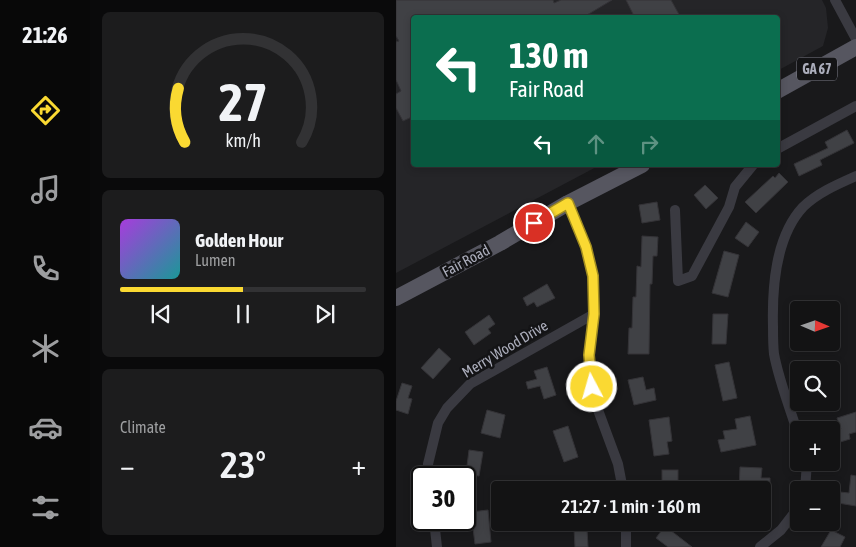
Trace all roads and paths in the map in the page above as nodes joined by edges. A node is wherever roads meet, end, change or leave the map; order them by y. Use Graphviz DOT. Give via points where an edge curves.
graph roads {
  1 [pos="835,0"];
  2 [pos="856,39"];
  3 [pos="856,47"];
  4 [pos="780,89"];
  5 [pos="856,106"];
  6 [pos="780,147"];
  7 [pos="638,167"];
  8 [pos="751,167"];
  9 [pos="856,176"];
  10 [pos="568,203"];
  11 [pos="675,210"];
  12 [pos="396,298"];
  13 [pos="594,314"];
  14 [pos="794,421"];
  15 [pos="428,466"];
  16 [pos="621,481"];
  17 [pos="790,518"];
  18 [pos="435,531"];
  19 [pos="626,531"];
  20 [pos="437,547"];
  21 [pos="626,547"];
  22 [pos="760,547"];
  1 -- 2 [label="street"];
  3 -- 4 [label="main road, GA 67"];
  5 -- 6 [label="street"];
  7 -- 10 [label="main road, Fair Road"];
  8 -- 11 [label="street" via="735,187 729,207 692,276 678,281"];
  9 -- 14 [label="street" via="824,191 803,207 780,251 774,280 774,352"];
  10 -- 12 [label="main road, Fair Road"];
  10 -- 13 [label="street" via="586,247 593,276"];
  13 -- 15 [label="street, Merry Wood Drive" via="470,384 447,408 438,423"];
  13 -- 16 [label="street" via="589,355 592,387"];
  17 -- 22 [label="street"];
  18 -- 20 [label="street"];
  19 -- 21 [label="street"];
}
